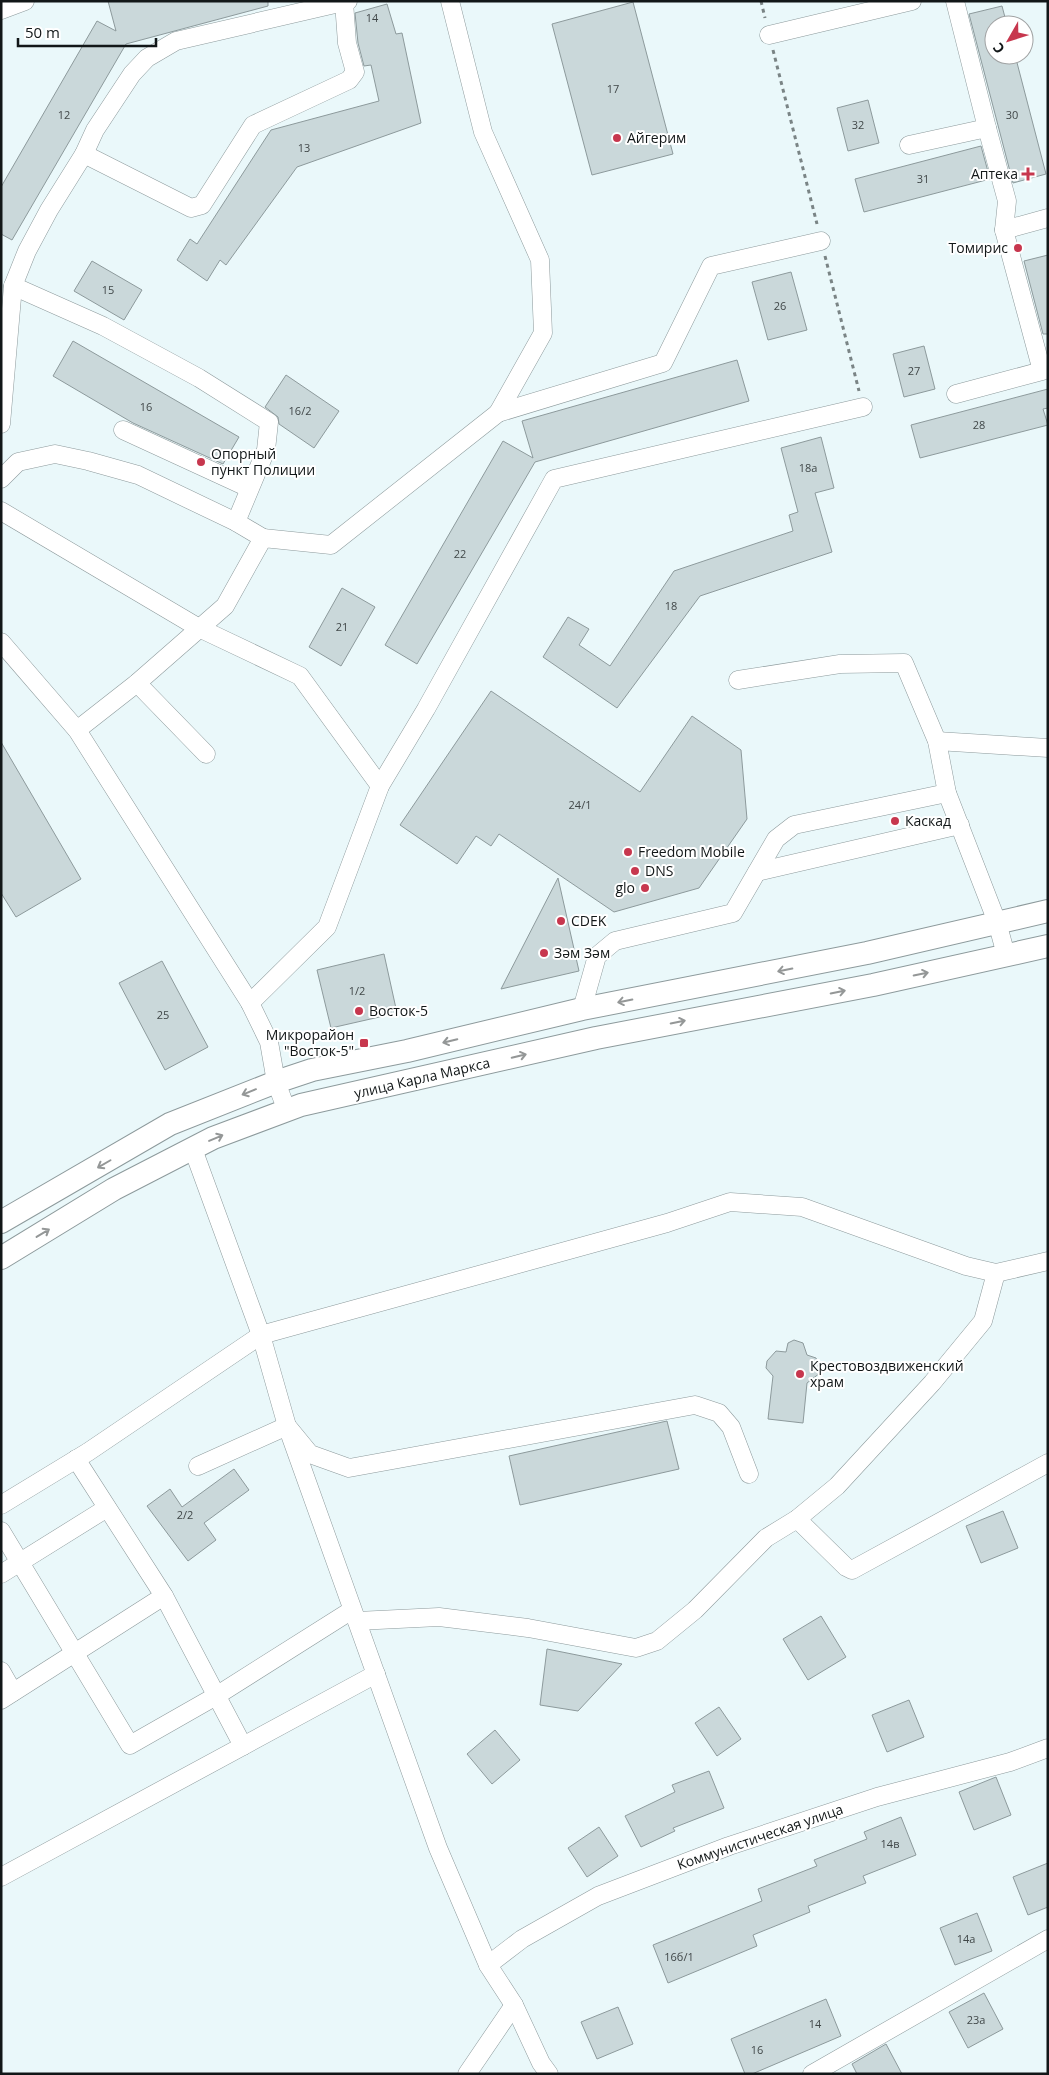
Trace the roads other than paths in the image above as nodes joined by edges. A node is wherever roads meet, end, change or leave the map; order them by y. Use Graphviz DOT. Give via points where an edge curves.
graph roads {
  1 [pos="24,1"];
  2 [pos="450,1"];
  3 [pos="912,1"];
  4 [pos="955,1"];
  5 [pos="346,2"];
  6 [pos="1,10"];
  7 [pos="769,35"];
  8 [pos="987,128"];
  9 [pos="909,145"];
  10 [pos="84,154"];
  11 [pos="1048,218"];
  12 [pos="1004,230"];
  13 [pos="821,241"];
  14 [pos="13,286"];
  15 [pos="956,394"];
  16 [pos="863,407"];
  17 [pos="498,413"];
  18 [pos="1,424"];
  19 [pos="123,430"];
  20 [pos="1,479"];
  21 [pos="249,488"];
  22 [pos="1,511"];
  23 [pos="236,522"];
  24 [pos="263,538"];
  25 [pos="200,628"];
  26 [pos="1,642"];
  27 [pos="738,680"];
  28 [pos="137,683"];
  29 [pos="77,730"];
  30 [pos="937,740"];
  31 [pos="1048,748"];
  32 [pos="206,754"];
  33 [pos="380,786"];
  34 [pos="947,793"];
  35 [pos="960,825"];
  36 [pos="757,872"];
  37 [pos="1048,898"];
  38 [pos="1048,912"];
  39 [pos="997,922"];
  40 [pos="1048,946"];
  41 [pos="1006,955"];
  42 [pos="250,1003"];
  43 [pos="582,1009"];
  44 [pos="276,1082"];
  45 [pos="287,1111"];
  46 [pos="193,1149"];
  47 [pos="1,1222"];
  48 [pos="1,1258"];
  49 [pos="1048,1262"];
  50 [pos="996,1273"];
  51 [pos="261,1335"];
  52 [pos="287,1426"];
  53 [pos="76,1459"];
  54 [pos="1048,1463"];
  55 [pos="198,1466"];
  56 [pos="749,1474"];
  57 [pos="1,1505"];
  58 [pos="107,1508"];
  59 [pos="797,1519"];
  60 [pos="1,1531"];
  61 [pos="20,1563"];
  62 [pos="1,1574"];
  63 [pos="164,1596"];
  64 [pos="355,1615"];
  65 [pos="74,1654"];
  66 [pos="1,1671"];
  67 [pos="376,1674"];
  68 [pos="7,1696"];
  69 [pos="216,1696"];
  70 [pos="243,1746"];
  71 [pos="1048,1748"];
  72 [pos="1,1877"];
  73 [pos="1048,1939"];
  74 [pos="488,1965"];
  75 [pos="514,2005"];
  76 [pos="467,2074"];
  77 [pos="549,2074"];
  78 [pos="812,2074"];
  1 -- 6 [label="street"];
  2 -- 17 [label="street" via="484,132 540,260 543,333"];
  3 -- 7 [label="street"];
  4 -- 8 [label="street"];
  5 -- 10 [label="street" via="176,41 148,58 132,74 95,130"];
  5 -- 10 [label="street" via="347,43 356,72 349,80 253,124 202,204 192,208"];
  8 -- 9 [label="street"];
  8 -- 12 [label="street" via="1007,201"];
  10 -- 14 [label="street" via="49,210"];
  11 -- 12 [label="street"];
  12 -- 15 [label="street" via="1042,371"];
  13 -- 17 [label="street" via="711,266 662,363"];
  14 -- 18 [label="street"];
  14 -- 21 [label="street" via="111,331 199,378 269,422 266,450"];
  16 -- 33 [label="street" via="554,479"];
  17 -- 24 [label="street" via="331,544"];
  19 -- 21 [label="street"];
  20 -- 23 [label="street" via="18,462 55,454 138,475"];
  21 -- 23 [label="street"];
  22 -- 25 [label="street"];
  23 -- 24 [label="street"];
  24 -- 25 [label="street" via="225,606"];
  25 -- 28 [label="street"];
  25 -- 33 [label="street" via="300,676"];
  26 -- 29 [label="street"];
  27 -- 30 [label="street" via="840,664 904,663"];
  28 -- 29 [label="street"];
  28 -- 32 [label="street"];
  29 -- 42 [label="street"];
  30 -- 31 [label="street"];
  30 -- 34 [label="street"];
  33 -- 42 [label="street" via="327,927"];
  34 -- 35 [label="street"];
  34 -- 36 [label="street" via="794,826 776,839"];
  35 -- 36 [label="street"];
  35 -- 39 [label="street"];
  36 -- 43 [label="street" via="733,913 615,941 597,956"];
  37 -- 39 [label="main road"];
  38 -- 39 [label="main road"];
  39 -- 41 [label="street"];
  39 -- 43 [label="main road, one-way" via="867,954"];
  40 -- 41 [label="main road, улица Карла Маркса"];
  45 -- 41 [label="main road, улица Карла Маркса, one-way" via="301,1105 596,1038 873,985"];
  42 -- 44 [label="street" via="269,1042"];
  43 -- 44 [label="main road, one-way" via="312,1070"];
  44 -- 45 [label="street"];
  44 -- 47 [label="main road, one-way" via="170,1124"];
  46 -- 45 [label="main road, улица Карла Маркса, one-way" via="213,1138"];
  48 -- 46 [label="main road, улица Карла Маркса, one-way" via="114,1189"];
  46 -- 51 [label="street"];
  49 -- 50 [label="street"];
  50 -- 51 [label="street" via="966,1266 802,1207 730,1202 667,1223"];
  50 -- 59 [label="street" via="983,1321 932,1383 837,1486"];
  51 -- 52 [label="street"];
  51 -- 53 [label="street"];
  52 -- 55 [label="street"];
  52 -- 56 [label="street" via="310,1454 349,1468 695,1405 718,1413 731,1427"];
  52 -- 64 [label="street"];
  53 -- 57 [label="street"];
  53 -- 58 [label="street"];
  54 -- 59 [label="street" via="852,1570"];
  58 -- 61 [label="street"];
  58 -- 63 [label="street"];
  59 -- 64 [label="street" via="766,1538 695,1610 657,1641 636,1648 528,1628 440,1617"];
  60 -- 61 [label="street"];
  61 -- 62 [label="street"];
  61 -- 65 [label="street"];
  63 -- 65 [label="street"];
  63 -- 69 [label="street"];
  64 -- 67 [label="street"];
  64 -- 69 [label="street"];
  65 -- 68 [label="street"];
  65 -- 69 [label="street" via="130,1745"];
  66 -- 68 [label="street"];
  67 -- 70 [label="street"];
  67 -- 74 [label="street" via="438,1848"];
  69 -- 70 [label="street"];
  70 -- 72 [label="street"];
  71 -- 74 [label="street, Коммунистическая улица" via="1010,1762 877,1797 729,1846 607,1892 522,1939"];
  73 -- 78 [label="street"];
  74 -- 75 [label="street"];
  75 -- 76 [label="street"];
  75 -- 77 [label="street"];
}
